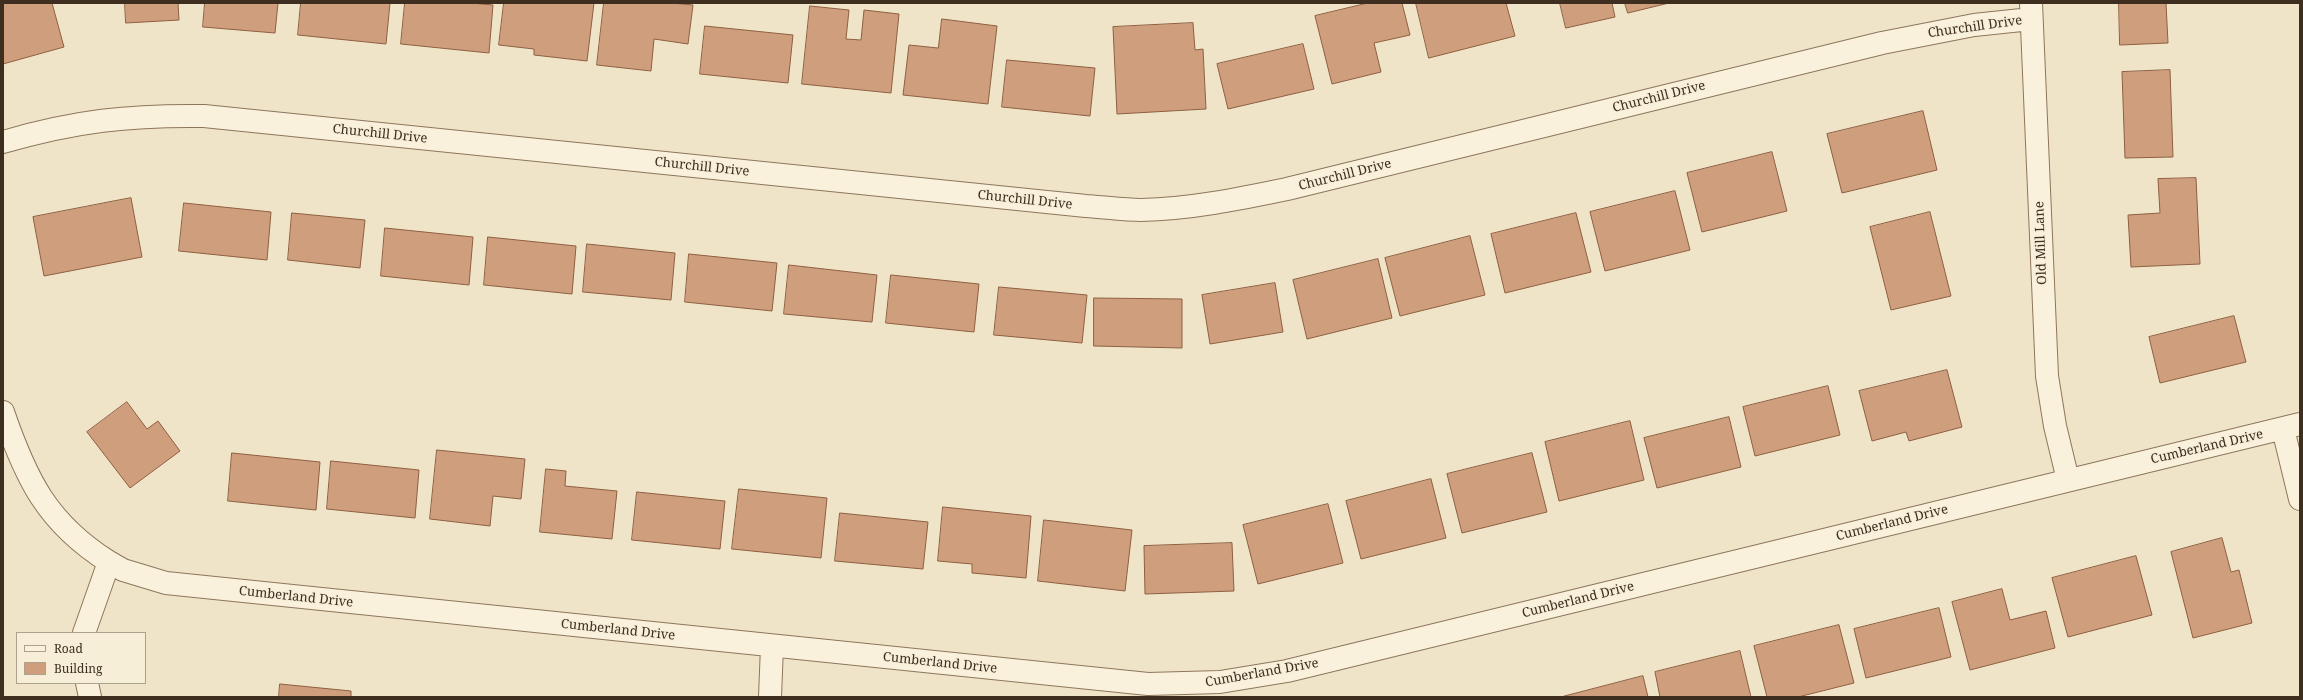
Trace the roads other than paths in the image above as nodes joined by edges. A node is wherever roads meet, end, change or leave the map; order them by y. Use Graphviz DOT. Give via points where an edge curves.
graph roads {
  1 [pos="2031,11"];
  2 [pos="3,142"];
  3 [pos="3,412"];
  4 [pos="2291,426"];
  5 [pos="2068,480"];
  6 [pos="2300,499"];
  7 [pos="109,562"];
  8 [pos="84,632"];
  9 [pos="772,646"];
  10 [pos="87,684"];
  11 [pos="90,697"];
  12 [pos="770,697"];
  1 -- 2 [label="street, Churchill Drive" via="1882,43 1287,189 1233,200 1147,210 1086,206 204,116 149,116 89,121"];
  1 -- 5 [label="street, Old Mill Lane" via="2047,376 2055,426"];
  3 -- 7 [label="street, Cumberland Drive" via="19,457 44,503 62,525"];
  4 -- 5 [label="street, Cumberland Drive"];
  4 -- 6 [label="street"];
  5 -- 9 [label="street, Cumberland Drive" via="1295,669 1220,682 1148,684"];
  7 -- 8 [label="street"];
  7 -- 9 [label="street, Cumberland Drive" via="123,570 166,583"];
  9 -- 12 [label="street"];
  10 -- 11 [label="street"];
}
